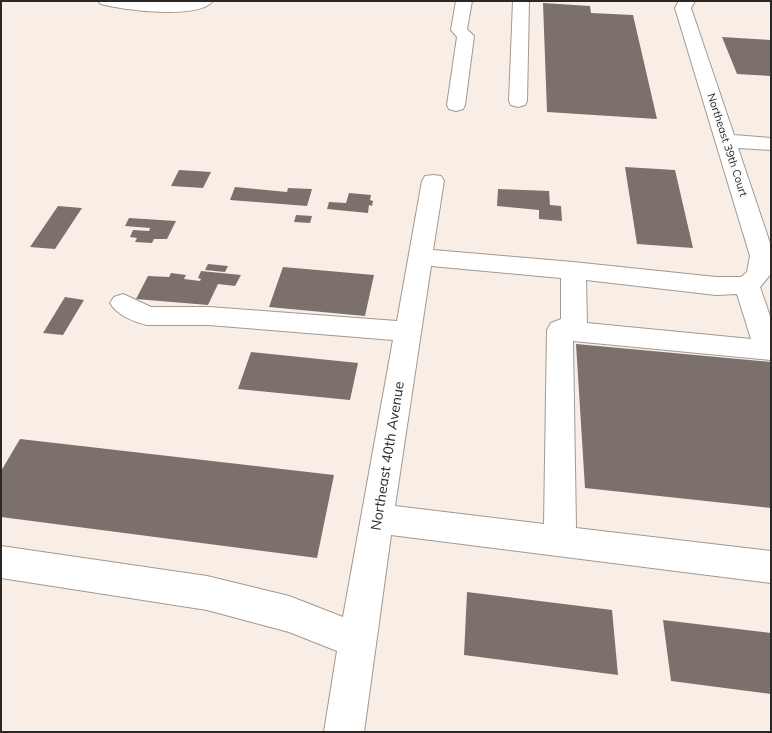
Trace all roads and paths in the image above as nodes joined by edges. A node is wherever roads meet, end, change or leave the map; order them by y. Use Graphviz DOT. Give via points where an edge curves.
graph roads {
  1 [pos="106,1"];
  2 [pos="205,1"];
  3 [pos="464,1"];
  4 [pos="521,1"];
  5 [pos="688,1"];
  6 [pos="518,101"];
  7 [pos="456,105"];
  8 [pos="726,141"];
  9 [pos="771,144"];
  10 [pos="433,181"];
  11 [pos="767,256"];
  12 [pos="421,257"];
  13 [pos="573,270"];
  14 [pos="747,285"];
  15 [pos="123,303"];
  16 [pos="560,330"];
  17 [pos="409,332"];
  18 [pos="378,519"];
  19 [pos="560,540"];
  20 [pos="1,562"];
  21 [pos="771,566"];
  22 [pos="357,641"];
  23 [pos="344,732"];
  1 -- 2 [label="street" via="182,7"];
  3 -- 7 [label="street" via="459,30 466,36"];
  4 -- 6 [label="street"];
  5 -- 8 [label="street, Northeast 39th Court" via="683,8"];
  8 -- 9 [label="street"];
  8 -- 11 [label="street, Northeast 39th Court"];
  10 -- 12 [label="street, Northeast 40th Avenue"];
  11 -- 14 [label="street, Northeast 39th Court" via="758,276"];
  12 -- 13 [label="street"];
  12 -- 17 [label="street, Northeast 40th Avenue"];
  13 -- 14 [label="street" via="716,286"];
  13 -- 16 [label="street" via="574,324"];
  14 -- 16 [label="street" via="768,351"];
  15 -- 17 [label="street" via="148,316 209,316"];
  16 -- 19 [label="street"];
  17 -- 18 [label="street, Northeast 40th Avenue"];
  18 -- 19 [label="street"];
  18 -- 22 [label="street, Northeast 40th Avenue"];
  19 -- 21 [label="street"];
  20 -- 22 [label="street" via="207,593 289,614"];
  22 -- 23 [label="street, Northeast 40th Avenue"];
}
